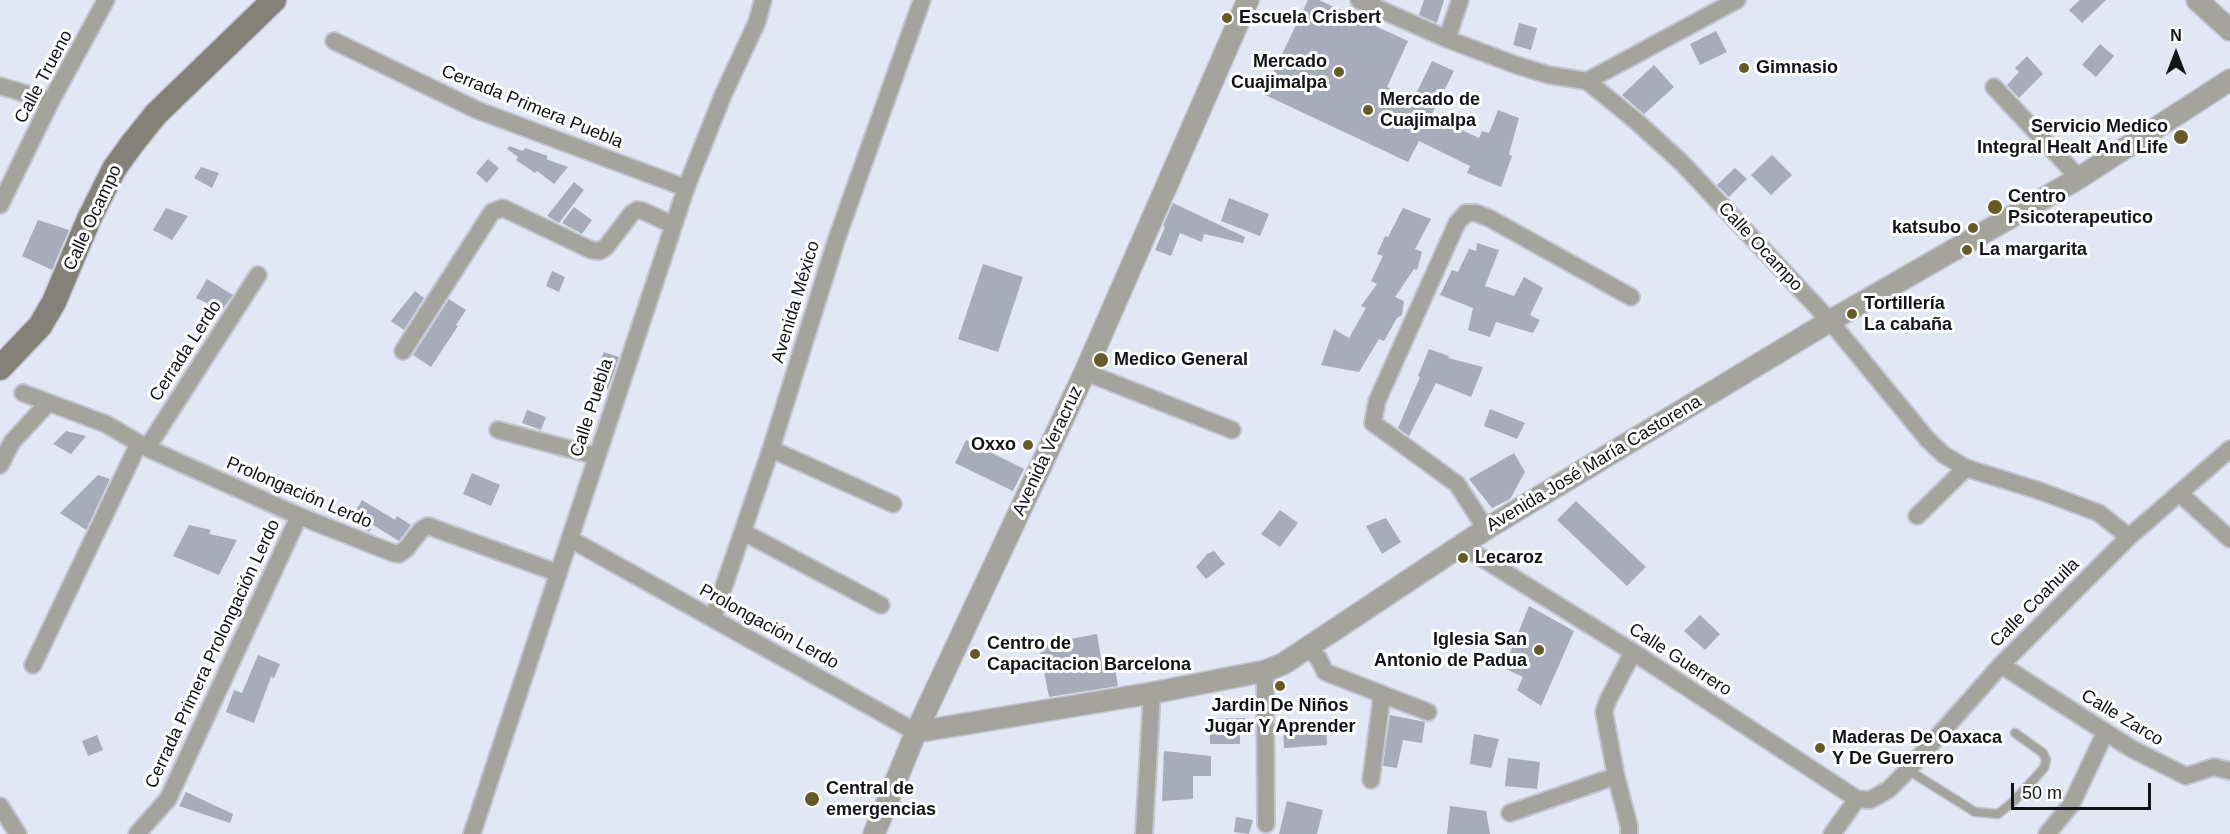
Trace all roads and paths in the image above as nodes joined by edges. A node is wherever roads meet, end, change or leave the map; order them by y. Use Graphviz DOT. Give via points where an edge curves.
graph roads {
  1 [pos="106,0"];
  2 [pos="274,0"];
  3 [pos="763,0"];
  4 [pos="922,0"];
  5 [pos="1248,0"];
  6 [pos="1359,0"];
  7 [pos="1460,0"];
  8 [pos="1737,0"];
  9 [pos="2197,0"];
  10 [pos="2230,30"];
  11 [pos="1447,39"];
  12 [pos="334,40"];
  13 [pos="2230,80"];
  14 [pos="1587,81"];
  15 [pos="0,86"];
  16 [pos="1994,87"];
  17 [pos="51,101"];
  18 [pos="2079,178"];
  19 [pos="686,188"];
  20 [pos="0,205"];
  21 [pos="674,225"];
  22 [pos="258,275"];
  23 [pos="1631,297"];
  24 [pos="1830,321"];
  25 [pos="403,351"];
  26 [pos="0,368"];
  27 [pos="1085,372"];
  28 [pos="23,393"];
  29 [pos="48,403"];
  30 [pos="498,429"];
  31 [pos="1232,430"];
  32 [pos="143,446"];
  33 [pos="771,449"];
  34 [pos="2230,449"];
  35 [pos="596,456"];
  36 [pos="0,465"];
  37 [pos="1966,468"];
  38 [pos="2179,493"];
  39 [pos="893,504"];
  40 [pos="299,516"];
  41 [pos="1917,516"];
  42 [pos="1486,529"];
  43 [pos="743,532"];
  44 [pos="2129,537"];
  45 [pos="570,539"];
  46 [pos="2230,539"];
  47 [pos="1461,545"];
  48 [pos="558,573"];
  49 [pos="881,605"];
  50 [pos="713,618"];
  51 [pos="1306,647"];
  52 [pos="1633,652"];
  53 [pos="33,664"];
  54 [pos="2001,664"];
  55 [pos="1264,671"];
  56 [pos="1152,693"];
  57 [pos="1382,694"];
  58 [pos="1428,712"];
  59 [pos="916,732"];
  60 [pos="2105,733"];
  61 [pos="2015,734"];
  62 [pos="1908,770"];
  63 [pos="2230,771"];
  64 [pos="1616,776"];
  65 [pos="1371,780"];
  66 [pos="1857,799"];
  67 [pos="0,806"];
  68 [pos="1510,813"];
  69 [pos="1266,824"];
  70 [pos="18,834"];
  71 [pos="138,834"];
  72 [pos="472,834"];
  73 [pos="874,834"];
  74 [pos="1144,834"];
  75 [pos="1629,834"];
  76 [pos="1832,834"];
  77 [pos="2047,834"];
  1 -- 17 [label="street, Calle Trueno"];
  2 -- 26 [label="main road, Calle Ocampo" via="156,114 132,144 109,179 40,326"];
  3 -- 19 [label="street, Calle Puebla"];
  4 -- 33 [label="street, Avenida México" via="837,238"];
  5 -- 27 [label="street, Avenida Veracruz"];
  6 -- 11 [label="street"];
  7 -- 11 [label="street"];
  8 -- 14 [label="street"];
  9 -- 10 [label="street"];
  11 -- 14 [label="street" via="1549,75"];
  12 -- 19 [label="street, Cerrada Primera Puebla" via="477,110"];
  13 -- 18 [label="street, Avenida José María Castorena"];
  14 -- 24 [label="street, Calle Ocampo" via="1682,163"];
  15 -- 17 [label="street"];
  16 -- 18 [label="street"];
  17 -- 20 [label="street, Calle Trueno"];
  18 -- 24 [label="street, Avenida José María Castorena"];
  19 -- 21 [label="street, Calle Puebla"];
  21 -- 25 [label="street" via="637,210 600,251 503,208 492,212"];
  21 -- 35 [label="street, Calle Puebla"];
  22 -- 32 [label="street, Cerrada Lerdo"];
  23 -- 42 [label="street" via="1489,218 1466,213 1457,223 1377,401 1373,423 1457,484"];
  24 -- 37 [label="street, Calle Ocampo" via="1928,440 1944,456"];
  24 -- 42 [label="street, Avenida José María Castorena"];
  27 -- 31 [label="street"];
  27 -- 59 [label="street, Avenida Veracruz"];
  28 -- 29 [label="street, Prolongación Lerdo"];
  29 -- 32 [label="street, Prolongación Lerdo" via="106,424"];
  29 -- 36 [label="street" via="12,442"];
  30 -- 35 [label="street"];
  32 -- 40 [label="street, Prolongación Lerdo"];
  32 -- 53 [label="street, Cerrada Lerdo"];
  33 -- 39 [label="street"];
  33 -- 43 [label="street, Avenida México"];
  34 -- 38 [label="street, Calle Coahuila"];
  35 -- 45 [label="street, Calle Puebla"];
  37 -- 41 [label="street"];
  37 -- 44 [label="street, Calle Ocampo" via="2099,513"];
  38 -- 44 [label="street, Calle Coahuila"];
  38 -- 46 [label="street"];
  40 -- 48 [label="street, Prolongación Lerdo" via="399,554 428,526"];
  40 -- 71 [label="street, Cerrada Primera Prolongación Lerdo" via="168,799"];
  42 -- 47 [label="street, Avenida José María Castorena"];
  43 -- 49 [label="street"];
  43 -- 50 [label="street, Avenida México"];
  44 -- 54 [label="street, Calle Coahuila"];
  45 -- 48 [label="street, Calle Puebla"];
  45 -- 50 [label="street, Prolongación Lerdo"];
  47 -- 51 [label="street, Avenida José María Castorena"];
  47 -- 52 [label="street, Calle Guerrero"];
  48 -- 72 [label="street, Calle Puebla"];
  50 -- 59 [label="street, Prolongación Lerdo"];
  51 -- 55 [label="street, Avenida José María Castorena" via="1283,664"];
  51 -- 57 [label="street" via="1319,659 1325,672"];
  52 -- 64 [label="street" via="1604,711"];
  52 -- 66 [label="street, Calle Guerrero"];
  54 -- 60 [label="street, Calle Zarco"];
  54 -- 62 [label="street, Calle Coahuila"];
  55 -- 56 [label="street, Avenida José María Castorena"];
  55 -- 69 [label="street"];
  56 -- 59 [label="street, Avenida José María Castorena"];
  56 -- 74 [label="street"];
  57 -- 58 [label="street"];
  57 -- 65 [label="street"];
  59 -- 73 [label="street, Avenida Veracruz"];
  60 -- 63 [label="street, Calle Zarco" via="2186,776 2214,768"];
  60 -- 77 [label="street" via="2071,805"];
  61 -- 62 [label="lane" via="2043,753 2046,760 2044,768 1998,814 1974,812"];
  62 -- 66 [label="street, Calle Coahuila" via="1879,796"];
  64 -- 68 [label="street"];
  64 -- 75 [label="street"];
  66 -- 76 [label="street"];
  67 -- 70 [label="street"];
}
